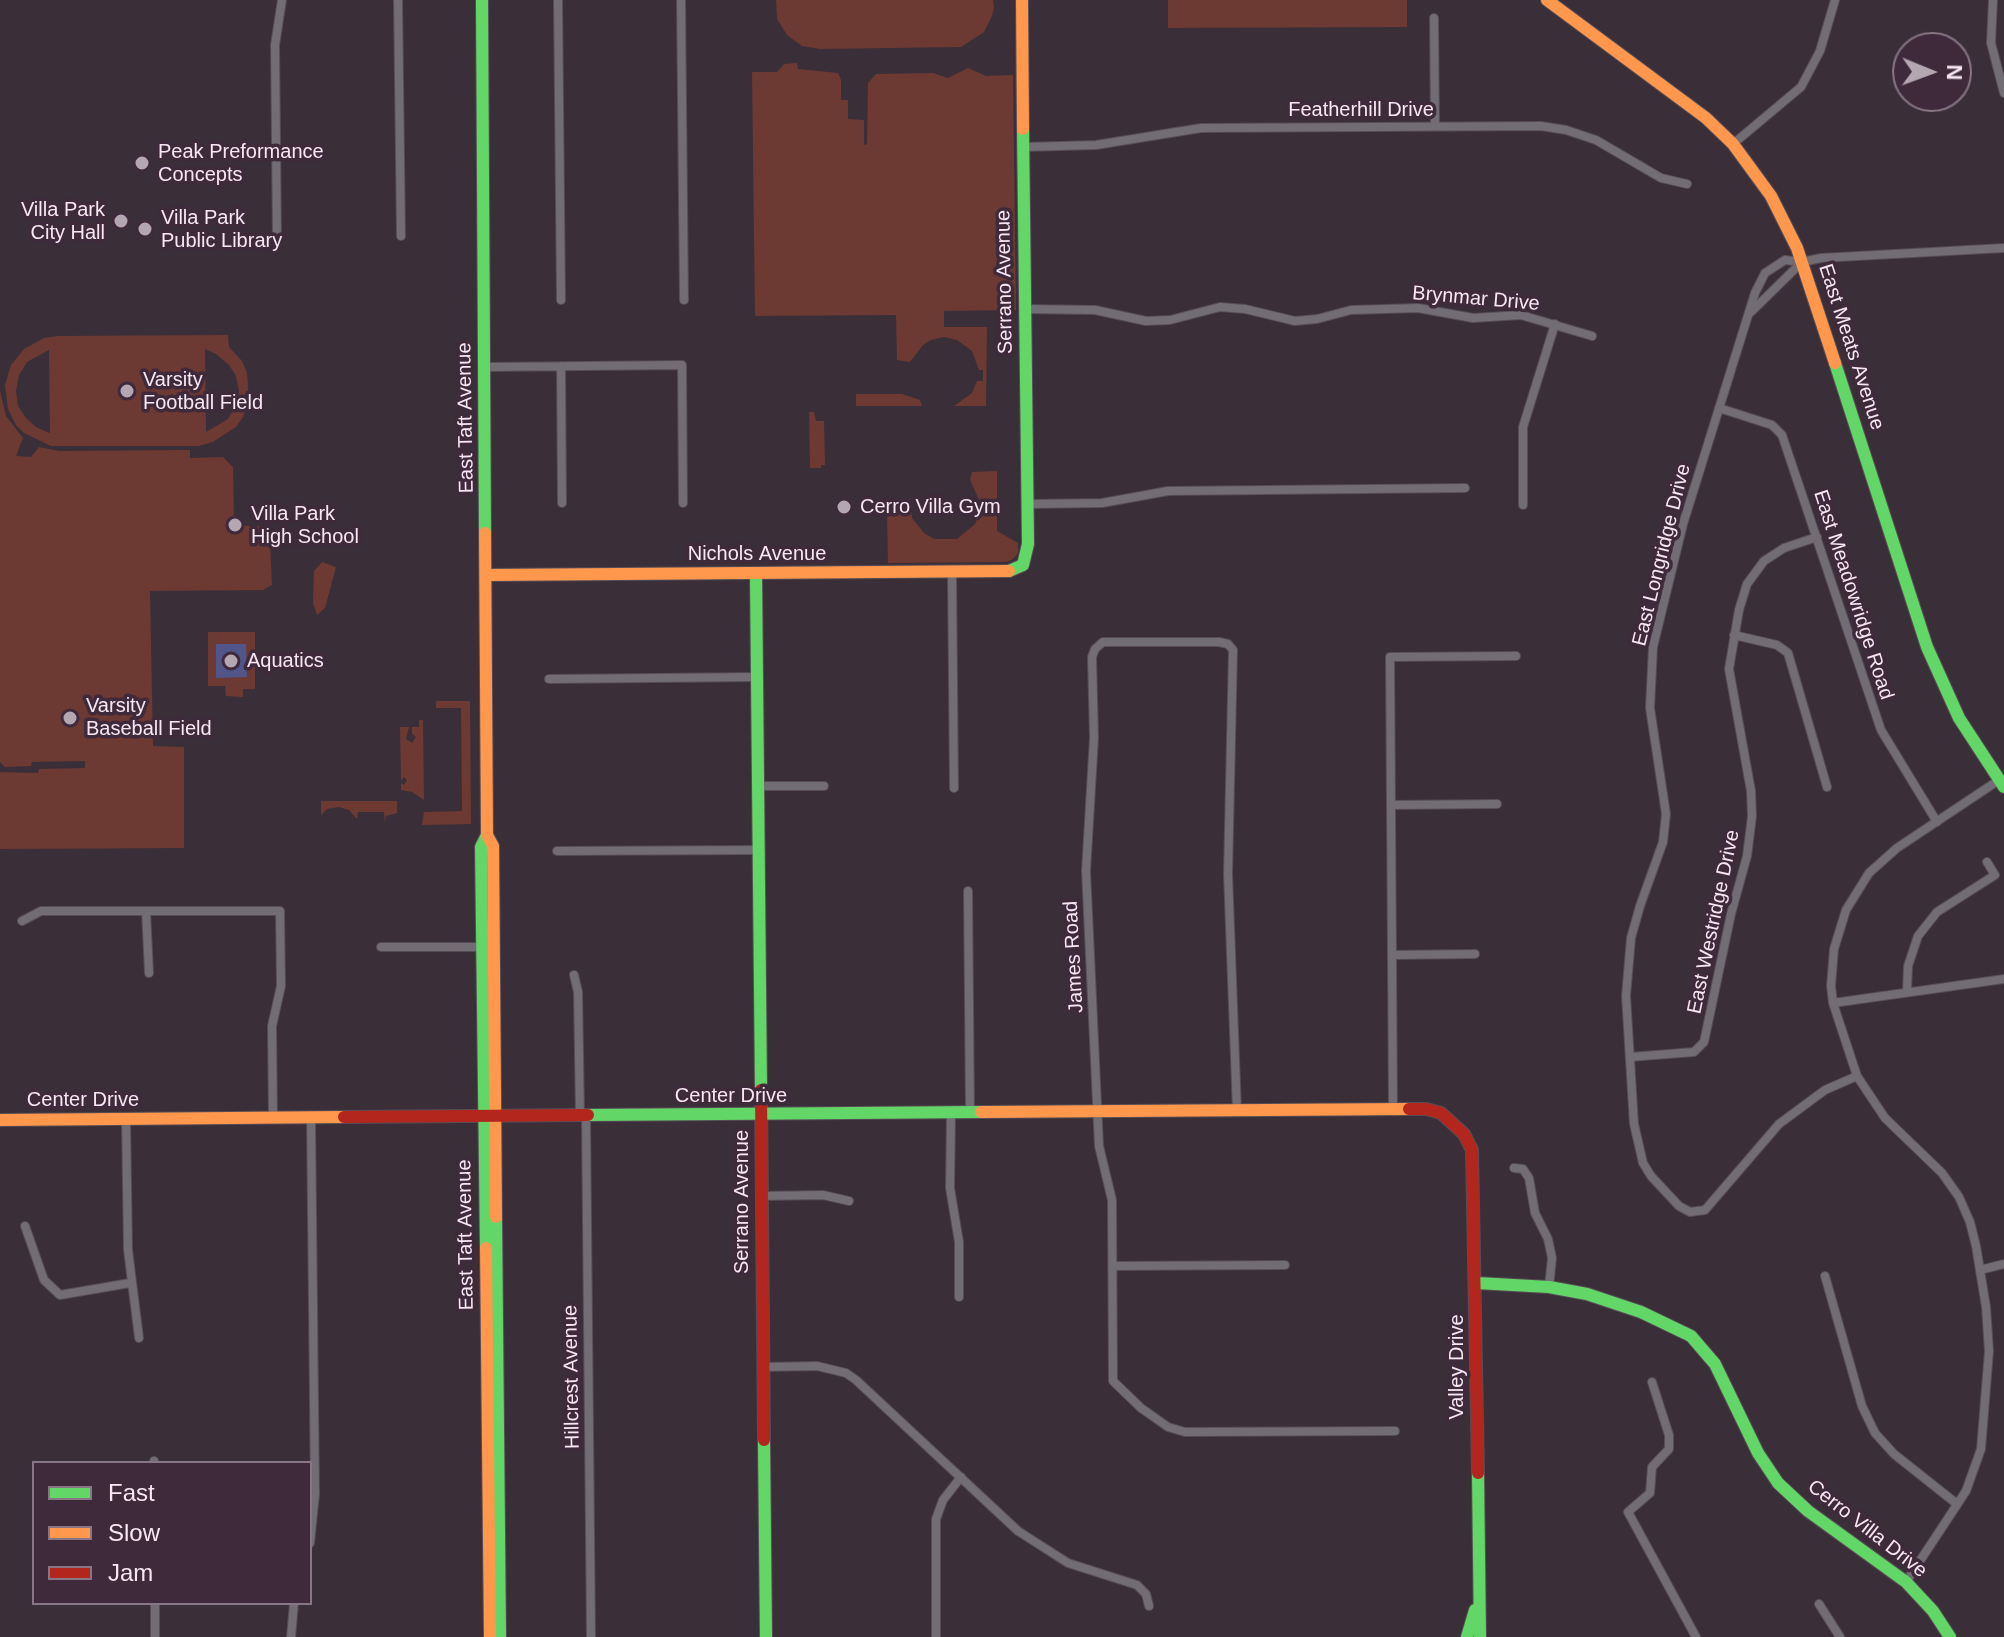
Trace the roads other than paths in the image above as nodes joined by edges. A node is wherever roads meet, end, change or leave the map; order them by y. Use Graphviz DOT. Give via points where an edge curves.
graph roads {
  1 [pos="282,0"];
  2 [pos="398,0"];
  3 [pos="482,0"];
  4 [pos="558,0"];
  5 [pos="681,0"];
  6 [pos="1022,0"];
  7 [pos="1547,0"];
  8 [pos="1835,0"];
  9 [pos="1993,0"];
  10 [pos="1434,18"];
  11 [pos="2004,93"];
  12 [pos="1435,126"];
  13 [pos="1733,144"];
  14 [pos="1024,147"];
  15 [pos="1687,184"];
  16 [pos="401,236"];
  17 [pos="277,240"];
  18 [pos="2004,248"];
  19 [pos="1802,262"];
  20 [pos="561,300"];
  21 [pos="684,300"];
  22 [pos="1025,309"];
  23 [pos="1750,313"];
  24 [pos="1555,324"];
  25 [pos="1592,336"];
  26 [pos="561,366"];
  27 [pos="486,367"];
  28 [pos="1719,408"];
  29 [pos="1465,488"];
  30 [pos="562,503"];
  31 [pos="683,503"];
  32 [pos="1028,504"];
  33 [pos="1523,505"];
  34 [pos="1817,537"];
  35 [pos="1025,563"];
  36 [pos="952,573"];
  37 [pos="756,574"];
  38 [pos="487,575"];
  39 [pos="1734,635"];
  40 [pos="1516,656"];
  41 [pos="757,677"];
  42 [pos="549,679"];
  43 [pos="2001,783"];
  44 [pos="758,786"];
  45 [pos="824,786"];
  46 [pos="1827,787"];
  47 [pos="954,788"];
  48 [pos="1497,804"];
  49 [pos="1391,805"];
  50 [pos="1937,822"];
  51 [pos="759,850"];
  52 [pos="557,851"];
  53 [pos="1987,862"];
  54 [pos="968,891"];
  55 [pos="146,911"];
  56 [pos="22,921"];
  57 [pos="381,947"];
  58 [pos="488,947"];
  59 [pos="1475,954"];
  60 [pos="1392,955"];
  61 [pos="149,973"];
  62 [pos="574,975"];
  63 [pos="2004,979"];
  64 [pos="1907,992"];
  65 [pos="1833,1003"];
  66 [pos="1630,1057"];
  67 [pos="1857,1076"];
  68 [pos="1393,1110"];
  69 [pos="1237,1111"];
  70 [pos="1097,1113"];
  71 [pos="970,1114"];
  72 [pos="951,1115"];
  73 [pos="583,1116"];
  74 [pos="761,1116"];
  75 [pos="490,1118"];
  76 [pos="273,1119"];
  77 [pos="311,1119"];
  78 [pos="0,1120"];
  79 [pos="126,1120"];
  80 [pos="1458,1125"];
  81 [pos="1514,1168"];
  82 [pos="762,1196"];
  83 [pos="849,1201"];
  84 [pos="25,1226"];
  85 [pos="2004,1264"];
  86 [pos="1285,1265"];
  87 [pos="1113,1266"];
  88 [pos="1980,1270"];
  89 [pos="1825,1276"];
  90 [pos="130,1283"];
  91 [pos="1477,1283"];
  92 [pos="1549,1287"];
  93 [pos="959,1297"];
  94 [pos="139,1338"];
  95 [pos="763,1367"];
  96 [pos="1652,1382"];
  97 [pos="1395,1431"];
  98 [pos="493,1452"];
  99 [pos="961,1477"];
  100 [pos="1957,1504"];
  101 [pos="312,1523"];
  102 [pos="1906,1582"];
  103 [pos="1819,1604"];
  104 [pos="155,1605"];
  105 [pos="294,1605"];
  106 [pos="1149,1606"];
  107 [pos="1479,1606"];
  108 [pos="155,1637"];
  109 [pos="291,1637"];
  110 [pos="490,1637"];
  111 [pos="500,1637"];
  112 [pos="591,1637"];
  113 [pos="766,1637"];
  114 [pos="936,1637"];
  115 [pos="1467,1637"];
  116 [pos="1480,1637"];
  117 [pos="1488,1637"];
  118 [pos="1696,1637"];
  119 [pos="1840,1637"];
  120 [pos="1950,1637"];
  1 -- 17 [label="street" via="275,45"];
  2 -- 16 [label="street"];
  3 -- 27 [label="street, East Taft Avenue"];
  4 -- 20 [label="street"];
  5 -- 21 [label="street"];
  6 -- 14 [label="street, Serrano Avenue"];
  7 -- 13 [label="street, East Meats Avenue" via="1706,118"];
  8 -- 13 [label="street" via="1820,51 1801,87"];
  9 -- 11 [label="street" via="1991,43"];
  10 -- 12 [label="street"];
  12 -- 14 [label="street, Featherhill Drive" via="1201,128 1096,145"];
  12 -- 15 [label="street, Featherhill Drive" via="1566,130 1608,145 1661,178"];
  13 -- 19 [label="street, East Meats Avenue" via="1771,196"];
  14 -- 22 [label="street, Serrano Avenue"];
  18 -- 19 [label="street"];
  19 -- 23 [label="street, East Longridge Drive"];
  19 -- 23 [label="street, East Longridge Drive" via="1785,260 1765,273"];
  19 -- 43 [label="street, East Meats Avenue" via="1927,647 1959,718"];
  22 -- 24 [label="street, Brynmar Drive" via="1095,310 1146,321 1220,307 1295,321 1351,310 1418,308 1473,318 1521,315"];
  22 -- 32 [label="street, Serrano Avenue"];
  23 -- 28 [label="street, East Longridge Drive"];
  24 -- 25 [label="street, Brynmar Drive"];
  24 -- 33 [label="street" via="1523,427"];
  26 -- 27 [label="street"];
  26 -- 30 [label="street"];
  26 -- 31 [label="street" via="682,365"];
  27 -- 38 [label="street, East Taft Avenue"];
  28 -- 34 [label="street, East Meadowridge Road" via="1772,425 1782,435"];
  28 -- 66 [label="street, East Longridge Drive" via="1653,647 1651,721 1666,814 1663,842 1631,938 1626,996"];
  29 -- 32 [label="street" via="1168,491 1102,503"];
  32 -- 35 [label="street, Serrano Avenue"];
  34 -- 39 [label="street, East Westridge Drive" via="1773,554 1755,571"];
  34 -- 50 [label="street, East Meadowridge Road" via="1881,730"];
  35 -- 36 [label="street, Nichols Avenue" via="1010,571"];
  36 -- 37 [label="street, Nichols Avenue"];
  36 -- 47 [label="street"];
  37 -- 38 [label="street, Nichols Avenue"];
  37 -- 41 [label="street, Serrano Avenue"];
  38 -- 58 [label="street, East Taft Avenue" via="487,835 493,846"];
  39 -- 46 [label="street" via="1777,645 1788,653"];
  39 -- 66 [label="street, East Westridge Drive" via="1730,680 1752,816 1706,1035 1694,1052"];
  40 -- 49 [label="street" via="1390,657"];
  41 -- 42 [label="street"];
  41 -- 44 [label="street, Serrano Avenue"];
  43 -- 50 [label="street"];
  44 -- 45 [label="street"];
  44 -- 51 [label="street, Serrano Avenue"];
  48 -- 49 [label="street"];
  49 -- 60 [label="street"];
  50 -- 65 [label="street" via="1884,859 1846,910 1834,949"];
  51 -- 52 [label="street"];
  51 -- 74 [label="street, Serrano Avenue"];
  53 -- 64 [label="street" via="1995,875 1937,912 1918,936 1908,966"];
  54 -- 71 [label="street"];
  55 -- 56 [label="street" via="41,911"];
  55 -- 61 [label="street"];
  55 -- 76 [label="street" via="280,911 281,986 272,1026"];
  57 -- 58 [label="street"];
  58 -- 75 [label="street, East Taft Avenue"];
  59 -- 60 [label="street"];
  60 -- 68 [label="street"];
  62 -- 73 [label="street, Hillcrest Avenue"];
  63 -- 64 [label="street"];
  64 -- 65 [label="street"];
  65 -- 67 [label="street"];
  66 -- 67 [label="street, East Longridge Drive" via="1634,1124 1643,1163 1679,1206 1694,1212 1710,1206 1779,1124 1825,1090"];
  67 -- 88 [label="street" via="1885,1118 1942,1173 1959,1197"];
  68 -- 69 [label="street, Center Drive"];
  68 -- 80 [label="street, Center Drive" via="1434,1111"];
  69 -- 70 [label="street, Center Drive"];
  69 -- 70 [label="street, James Road" via="1228,874 1235,659 1231,647 1219,642 1111,642 1097,646 1092,657 1094,738 1086,871"];
  70 -- 71 [label="street, Center Drive"];
  70 -- 87 [label="street, James Road" via="1100,1154 1112,1200"];
  71 -- 72 [label="street, Center Drive"];
  72 -- 74 [label="street, Center Drive"];
  72 -- 93 [label="street" via="950,1188 959,1242"];
  73 -- 74 [label="street, Center Drive"];
  73 -- 75 [label="street, Center Drive"];
  73 -- 112 [label="street, Hillcrest Avenue"];
  74 -- 82 [label="street, Serrano Avenue"];
  75 -- 77 [label="street, Center Drive"];
  75 -- 98 [label="street, East Taft Avenue"];
  76 -- 77 [label="street, Center Drive"];
  76 -- 79 [label="street, Center Drive"];
  77 -- 101 [label="street"];
  78 -- 79 [label="street, Center Drive"];
  79 -- 90 [label="street"];
  80 -- 91 [label="street, Valley Drive" via="1473,1158"];
  81 -- 92 [label="street" via="1523,1169 1529,1178 1535,1213 1551,1248"];
  82 -- 83 [label="street" via="823,1195"];
  82 -- 95 [label="street, Serrano Avenue"];
  84 -- 90 [label="street" via="44,1280 60,1295"];
  85 -- 88 [label="street"];
  86 -- 87 [label="street"];
  87 -- 97 [label="street, James Road" via="1113,1381 1168,1427 1204,1434"];
  88 -- 100 [label="street" via="1989,1351 1984,1429 1974,1472"];
  89 -- 100 [label="street" via="1862,1406 1875,1433"];
  90 -- 94 [label="street"];
  91 -- 92 [label="street, Cerro Villa Drive"];
  91 -- 107 [label="street, Valley Drive"];
  92 -- 102 [label="street, Cerro Villa Drive" via="1599,1297 1691,1336 1715,1364 1778,1483"];
  95 -- 99 [label="street" via="817,1366 846,1373"];
  95 -- 113 [label="street, Serrano Avenue"];
  96 -- 118 [label="street" via="1669,1449 1652,1467 1650,1493 1628,1512"];
  98 -- 110 [label="street, East Taft Avenue"];
  98 -- 111 [label="street, East Taft Avenue"];
  99 -- 106 [label="street" via="1034,1543 1068,1563 1132,1582 1146,1594"];
  99 -- 114 [label="street" via="936,1519"];
  100 -- 102 [label="street"];
  102 -- 120 [label="street, Cerro Villa Drive"];
  103 -- 119 [label="street"];
  104 -- 108 [label="street"];
  105 -- 109 [label="street"];
  107 -- 115 [label="street"];
  107 -- 116 [label="street, Valley Drive"];
  107 -- 117 [label="street, Valley Drive"];
}
